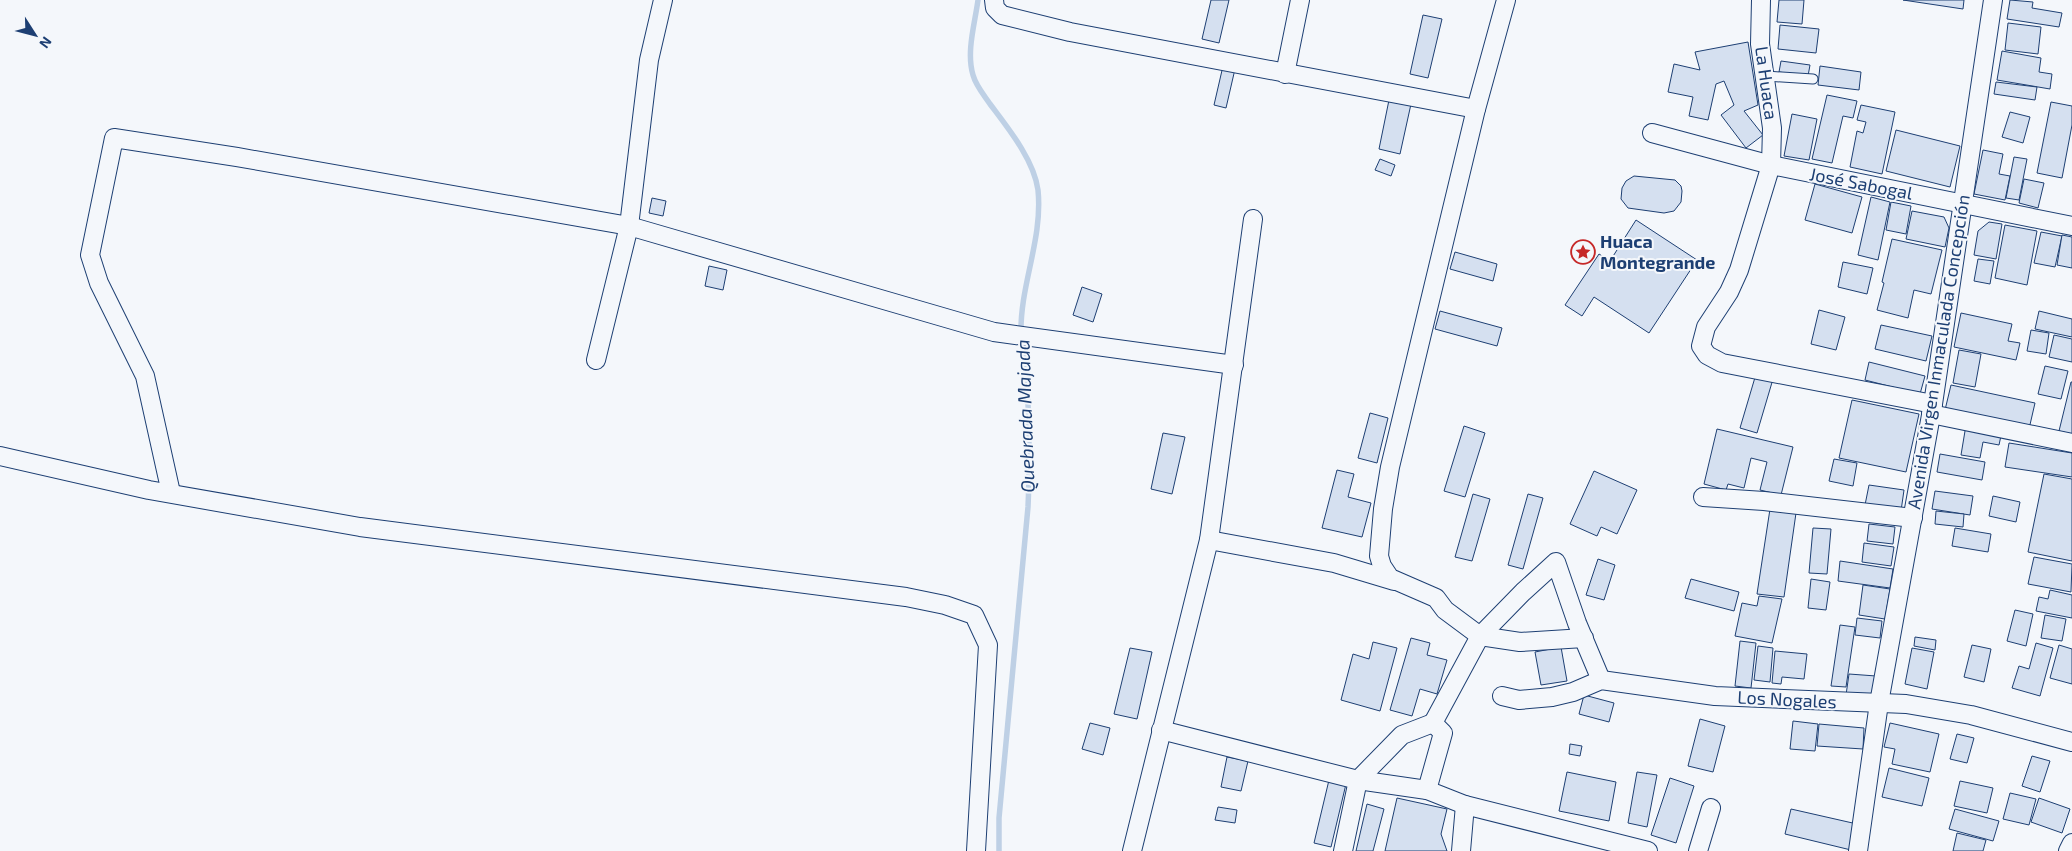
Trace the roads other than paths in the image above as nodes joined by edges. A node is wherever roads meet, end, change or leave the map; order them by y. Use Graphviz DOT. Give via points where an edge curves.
graph roads {
  1 [pos="663,0"];
  2 [pos="994,0"];
  3 [pos="1300,0"];
  4 [pos="1506,0"];
  5 [pos="1761,0"];
  6 [pos="1993,0"];
  7 [pos="1284,74"];
  8 [pos="1766,76"];
  9 [pos="1813,80"];
  10 [pos="1476,109"];
  11 [pos="1652,133"];
  12 [pos="1771,165"];
  13 [pos="1963,204"];
  14 [pos="1253,219"];
  15 [pos="630,226"];
  16 [pos="2072,226"];
  17 [pos="596,360"];
  18 [pos="1234,365"];
  19 [pos="1932,409"];
  20 [pos="2072,444"];
  21 [pos="0,456"];
  22 [pos="171,493"];
  23 [pos="1703,497"];
  24 [pos="1912,518"];
  25 [pos="1209,540"];
  26 [pos="1396,582"];
  27 [pos="1480,636"];
  28 [pos="1584,638"];
  29 [pos="1602,680"];
  30 [pos="1502,696"];
  31 [pos="1880,703"];
  32 [pos="1433,723"];
  33 [pos="1161,730"];
  34 [pos="2072,742"];
  35 [pos="1358,780"];
  36 [pos="1427,790"];
  37 [pos="1465,805"];
  38 [pos="1711,808"];
  39 [pos="2072,843"];
  40 [pos="976,851"];
  41 [pos="1132,851"];
  42 [pos="1343,851"];
  43 [pos="1461,851"];
  44 [pos="1648,851"];
  45 [pos="1698,851"];
  46 [pos="1858,851"];
  47 [pos="2068,851"];
  1 -- 15 [label="street" via="649,60"];
  2 -- 7 [label="street" via="1002,15 1070,32"];
  3 -- 7 [label="street"];
  4 -- 10 [label="street"];
  5 -- 8 [label="street, La Huaca" via="1759,25"];
  6 -- 13 [label="street, Avenida Virgen Inmaculada Concepción"];
  7 -- 10 [label="street"];
  8 -- 9 [label="lane"];
  8 -- 12 [label="street, La Huaca" via="1772,128"];
  10 -- 26 [label="street" via="1385,490 1379,556 1385,572"];
  11 -- 12 [label="street, José Sabogal"];
  12 -- 13 [label="street, José Sabogal"];
  12 -- 19 [label="street, La Huaca" via="1736,279 1703,333 1701,346 1704,351 1722,363"];
  13 -- 16 [label="street, José Sabogal"];
  13 -- 19 [label="street, Avenida Virgen Inmaculada Concepción"];
  14 -- 18 [label="street"];
  15 -- 17 [label="street"];
  15 -- 18 [label="street" via="984,329"];
  15 -- 22 [label="street" via="114,138 90,255 99,283 145,376"];
  18 -- 25 [label="street"];
  19 -- 20 [label="street"];
  19 -- 24 [label="street, Avenida Virgen Inmaculada Concepción"];
  21 -- 22 [label="street"];
  22 -- 40 [label="street" via="360,528 906,597 945,605 974,616 988,645"];
  23 -- 24 [label="street"];
  24 -- 31 [label="street, Avenida Virgen Inmaculada Concepción"];
  25 -- 26 [label="street" via="1334,563"];
  25 -- 33 [label="street"];
  26 -- 27 [label="street" via="1436,598 1445,610"];
  27 -- 28 [label="street" via="1520,642"];
  27 -- 28 [label="street" via="1556,562"];
  27 -- 32 [label="street"];
  28 -- 29 [label="street"];
  29 -- 30 [label="street" via="1552,697 1519,700"];
  29 -- 31 [label="street, Los Nogales" via="1698,695"];
  31 -- 34 [label="street, Los Nogales" via="1922,706 1971,715"];
  31 -- 46 [label="street, Avenida Virgen Inmaculada Concepción"];
  32 -- 35 [label="street" via="1402,735"];
  32 -- 36 [label="street" via="1443,733"];
  33 -- 35 [label="street"];
  33 -- 41 [label="street"];
  35 -- 36 [label="street"];
  35 -- 42 [label="street"];
  36 -- 37 [label="street"];
  37 -- 43 [label="street"];
  37 -- 44 [label="street"];
  38 -- 45 [label="street"];
  39 -- 47 [label="street"];
}
